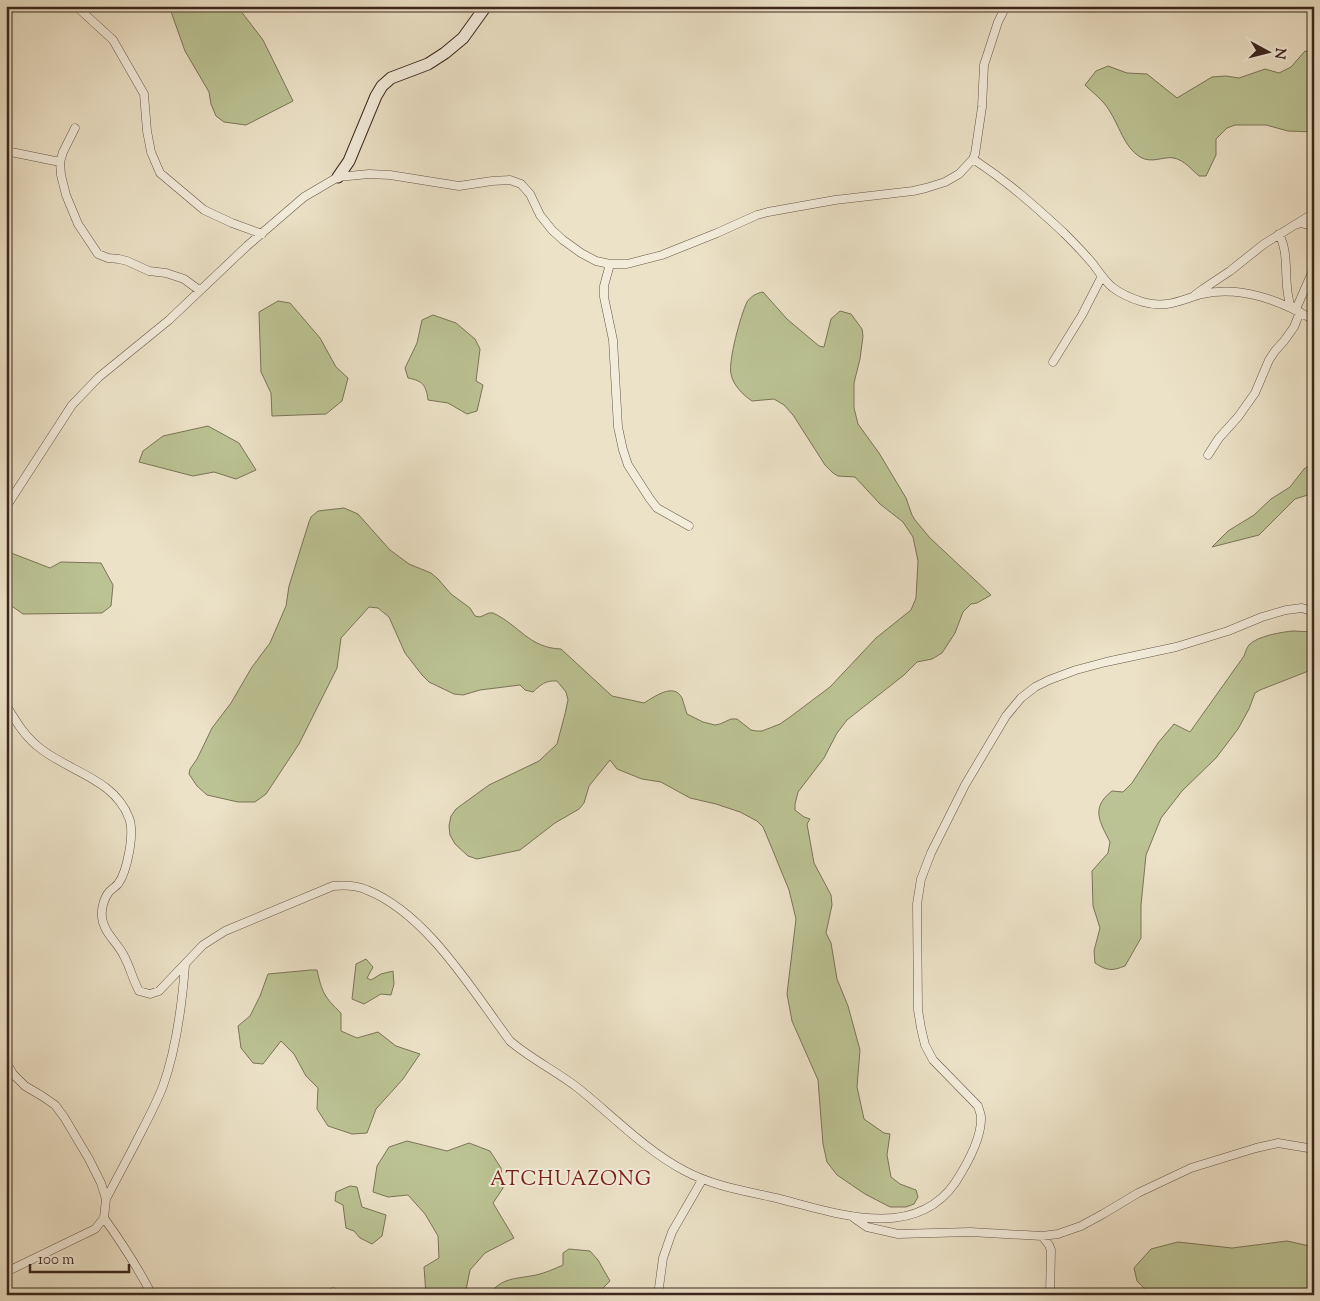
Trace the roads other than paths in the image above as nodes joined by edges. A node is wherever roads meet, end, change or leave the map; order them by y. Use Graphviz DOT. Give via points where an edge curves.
graph roads {
  1 [pos="76,6"];
  2 [pos="486,6"];
  3 [pos="1006,6"];
  4 [pos="75,128"];
  5 [pos="6,151"];
  6 [pos="973,160"];
  7 [pos="60,162"];
  8 [pos="338,177"];
  9 [pos="1314,213"];
  10 [pos="1296,224"];
  11 [pos="1314,226"];
  12 [pos="262,234"];
  13 [pos="1279,234"];
  14 [pos="610,264"];
  15 [pos="1314,268"];
  16 [pos="1102,276"];
  17 [pos="199,290"];
  18 [pos="1193,297"];
  19 [pos="1295,310"];
  20 [pos="1314,320"];
  21 [pos="1053,362"];
  22 [pos="1208,455"];
  23 [pos="6,507"];
  24 [pos="689,526"];
  25 [pos="1314,612"];
  26 [pos="6,705"];
  27 [pos="185,965"];
  28 [pos="6,1062"];
  29 [pos="1314,1149"];
  30 [pos="702,1180"];
  31 [pos="106,1200"];
  32 [pos="853,1217"];
  33 [pos="104,1218"];
  34 [pos="1042,1236"];
  35 [pos="6,1272"];
  36 [pos="152,1295"];
  37 [pos="658,1295"];
  38 [pos="1050,1295"];
  1 -- 12 [label="street" via="113,40 144,94 151,152 160,173 204,210"];
  2 -- 8 [label="street" via="463,38 445,54 391,78 382,86 349,161"];
  3 -- 6 [label="street" via="984,65 982,107"];
  4 -- 7 [label="street"];
  5 -- 7 [label="street"];
  6 -- 14 [label="street" via="960,174 926,188 768,212 662,255 627,264"];
  6 -- 16 [label="street" via="1000,177 1040,210"];
  7 -- 17 [label="street" via="66,195 78,224 98,254 184,279"];
  8 -- 12 [label="street" via="304,197"];
  8 -- 14 [label="street" via="390,175 459,186 510,180 521,184 530,194 540,215 563,240 596,261"];
  9 -- 10 [label="street"];
  10 -- 11 [label="street"];
  10 -- 13 [label="street"];
  12 -- 17 [label="street"];
  13 -- 18 [label="street"];
  13 -- 19 [label="street" via="1285,254 1288,299"];
  14 -- 24 [label="street" via="604,297 613,340 618,427 623,450 628,465 650,500"];
  15 -- 19 [label="street"];
  16 -- 18 [label="street" via="1113,287 1143,302 1166,305"];
  16 -- 21 [label="street"];
  17 -- 23 [label="street" via="169,320 99,377 72,405"];
  18 -- 19 [label="street" via="1222,291 1256,294"];
  19 -- 20 [label="street"];
  19 -- 22 [label="street" via="1294,327 1269,360 1255,393"];
  25 -- 32 [label="street" via="1302,608 1286,610 1176,647 1076,670 1035,687 1006,716 964,785 931,853 921,879 917,904 918,1010 925,1045 933,1060 978,1106 981,1117 976,1144 961,1174 936,1203 897,1218"];
  26 -- 27 [label="street" via="25,735 42,750 105,787 121,802 130,820 131,845 126,867 118,884 108,893 102,918 139,991 150,994 159,991"];
  27 -- 30 [label="street" via="203,945 225,932 326,888 347,885 366,889 388,901 433,939 510,1041 576,1087 642,1142"];
  27 -- 31 [label="street" via="171,1061 144,1128"];
  28 -- 31 [label="street" via="25,1086 55,1106 64,1117 97,1175"];
  29 -- 34 [label="street" via="1278,1143 1191,1168 1138,1193 1081,1226"];
  30 -- 32 [label="street"];
  30 -- 37 [label="street" via="672,1232 663,1258"];
  31 -- 33 [label="street"];
  32 -- 34 [label="street" via="867,1227 898,1234 970,1232"];
  33 -- 35 [label="street" via="95,1229"];
  33 -- 36 [label="street"];
  34 -- 38 [label="street" via="1051,1250"];
}
